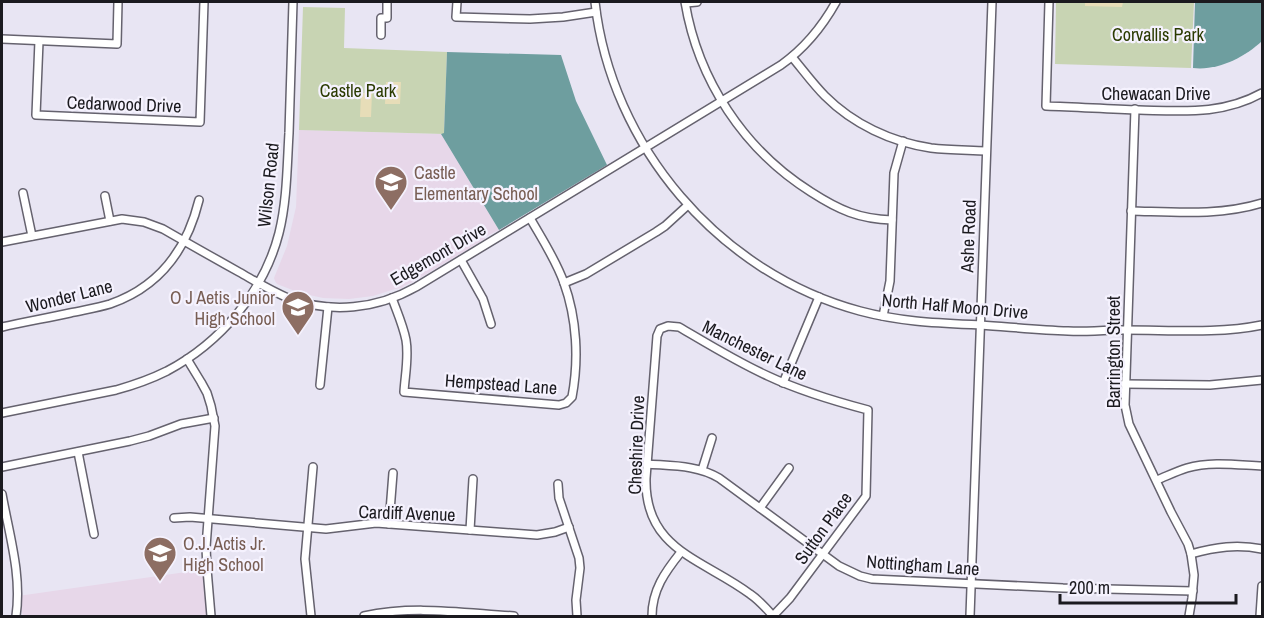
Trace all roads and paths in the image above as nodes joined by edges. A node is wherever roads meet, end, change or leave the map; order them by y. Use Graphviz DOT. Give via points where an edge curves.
graph roads {
  1 [pos="118,2"];
  2 [pos="204,2"];
  3 [pos="293,2"];
  4 [pos="387,2"];
  5 [pos="457,2"];
  6 [pos="595,2"];
  7 [pos="686,2"];
  8 [pos="697,2"];
  9 [pos="836,2"];
  10 [pos="992,2"];
  11 [pos="1049,2"];
  12 [pos="596,12"];
  13 [pos="381,35"];
  14 [pos="2,39"];
  15 [pos="39,41"];
  16 [pos="792,57"];
  17 [pos="1263,93"];
  18 [pos="722,101"];
  19 [pos="1135,109"];
  20 [pos="903,141"];
  21 [pos="645,148"];
  22 [pos="986,151"];
  23 [pos="23,193"];
  24 [pos="105,196"];
  25 [pos="200,200"];
  26 [pos="1263,203"];
  27 [pos="688,206"];
  28 [pos="1131,211"];
  29 [pos="530,218"];
  30 [pos="110,220"];
  31 [pos="892,220"];
  32 [pos="32,236"];
  33 [pos="184,241"];
  34 [pos="2,242"];
  35 [pos="461,260"];
  36 [pos="258,282"];
  37 [pos="564,283"];
  38 [pos="819,297"];
  39 [pos="392,298"];
  40 [pos="328,307"];
  41 [pos="883,316"];
  42 [pos="491,324"];
  43 [pos="980,325"];
  44 [pos="1263,325"];
  45 [pos="2,327"];
  46 [pos="664,327"];
  47 [pos="1127,330"];
  48 [pos="187,359"];
  49 [pos="1263,380"];
  50 [pos="783,383"];
  51 [pos="1125,384"];
  52 [pos="321,385"];
  53 [pos="868,410"];
  54 [pos="2,413"];
  55 [pos="214,418"];
  56 [pos="712,438"];
  57 [pos="78,452"];
  58 [pos="647,464"];
  59 [pos="1263,466"];
  60 [pos="2,467"];
  61 [pos="313,467"];
  62 [pos="789,468"];
  63 [pos="702,470"];
  64 [pos="393,473"];
  65 [pos="473,479"];
  66 [pos="1157,480"];
  67 [pos="558,484"];
  68 [pos="2,494"];
  69 [pos="760,508"];
  70 [pos="174,518"];
  71 [pos="208,519"];
  72 [pos="389,524"];
  73 [pos="569,526"];
  74 [pos="308,528"];
  75 [pos="470,530"];
  76 [pos="94,534"];
  77 [pos="1263,549"];
  78 [pos="681,552"];
  79 [pos="822,554"];
  80 [pos="1191,554"];
  81 [pos="971,584"];
  82 [pos="1263,586"];
  83 [pos="1193,591"];
  84 [pos="446,614"];
  85 [pos="16,616"];
  86 [pos="211,616"];
  87 [pos="311,616"];
  88 [pos="364,616"];
  89 [pos="512,616"];
  90 [pos="577,616"];
  91 [pos="652,616"];
  92 [pos="773,616"];
  93 [pos="970,616"];
  94 [pos="1189,616"];
  95 [pos="1260,616"];
  1 -- 15 [label="street" via="117,44"];
  2 -- 15 [label="street, Cedarwood Drive" via="200,122 36,115"];
  3 -- 36 [label="street, Wilson Road" via="284,213 275,248"];
  4 -- 13 [label="street" via="387,18 381,18"];
  5 -- 12 [label="street" via="456,17 530,20"];
  6 -- 12 [label="street, North Half Moon Drive"];
  7 -- 8 [label="street"];
  7 -- 18 [label="street" via="697,49"];
  9 -- 16 [label="street, Edgemont Drive" via="813,36"];
  10 -- 22 [label="street, Ashe Road"];
  11 -- 19 [label="street, Chewacan Drive" via="1046,106"];
  12 -- 21 [label="street, North Half Moon Drive" via="616,88"];
  14 -- 15 [label="street"];
  16 -- 18 [label="street, Edgemont Drive"];
  16 -- 20 [label="street" via="838,108 866,126"];
  17 -- 19 [label="street, Chewacan Drive" via="1236,105 1210,110"];
  18 -- 21 [label="street, Edgemont Drive"];
  18 -- 31 [label="street" via="758,148 802,186 852,213"];
  19 -- 28 [label="street, Barrington Street"];
  20 -- 22 [label="street" via="932,148"];
  20 -- 31 [label="street" via="894,173"];
  21 -- 27 [label="street, North Half Moon Drive"];
  21 -- 29 [label="street, Edgemont Drive"];
  22 -- 43 [label="street, Ashe Road"];
  23 -- 32 [label="street"];
  24 -- 30 [label="street"];
  25 -- 33 [label="street, Wonder Lane"];
  26 -- 28 [label="street" via="1215,212"];
  27 -- 37 [label="street" via="656,232"];
  27 -- 38 [label="street, North Half Moon Drive" via="751,260"];
  28 -- 47 [label="street, Barrington Street"];
  29 -- 35 [label="street, Edgemont Drive"];
  29 -- 37 [label="street, Hempstead Lane"];
  30 -- 32 [label="street, Edgemont Drive"];
  30 -- 33 [label="street, Edgemont Drive" via="144,222"];
  31 -- 41 [label="street" via="890,281"];
  32 -- 34 [label="street, Edgemont Drive"];
  33 -- 36 [label="street, Edgemont Drive"];
  33 -- 45 [label="street, Wonder Lane" via="176,255 136,292 99,307"];
  35 -- 39 [label="street, Edgemont Drive"];
  35 -- 42 [label="street" via="483,299"];
  36 -- 40 [label="street, Edgemont Drive" via="295,300"];
  36 -- 48 [label="street, Wilson Road" via="223,329"];
  37 -- 39 [label="street, Hempstead Lane" via="574,323 576,356 572,398 563,404 404,392 406,341"];
  38 -- 41 [label="street, North Half Moon Drive"];
  38 -- 50 [label="street"];
  39 -- 40 [label="street, Edgemont Drive" via="356,307"];
  40 -- 52 [label="street"];
  41 -- 43 [label="street, North Half Moon Drive"];
  43 -- 47 [label="street, North Half Moon Drive"];
  43 -- 81 [label="street, Ashe Road"];
  44 -- 47 [label="street, North Half Moon Drive" via="1215,332"];
  46 -- 50 [label="street, Manchester Lane" via="679,327"];
  46 -- 58 [label="street, Cheshire Drive" via="657,336"];
  47 -- 51 [label="street, Barrington Street"];
  48 -- 54 [label="street, Wilson Road" via="126,387"];
  48 -- 55 [label="street" via="207,393"];
  49 -- 51 [label="street" via="1210,385"];
  50 -- 53 [label="street, Manchester Lane"];
  51 -- 66 [label="street, Barrington Street" via="1129,424"];
  53 -- 79 [label="street, Sutton Place" via="866,496"];
  55 -- 57 [label="street"];
  55 -- 71 [label="street"];
  56 -- 63 [label="street"];
  57 -- 60 [label="street"];
  57 -- 76 [label="street"];
  58 -- 63 [label="street, Nottingham Lane"];
  58 -- 78 [label="street, Cheshire Drive" via="646,494 652,515 664,536"];
  59 -- 66 [label="street" via="1201,465"];
  61 -- 74 [label="street"];
  62 -- 69 [label="street"];
  63 -- 69 [label="street, Nottingham Lane"];
  64 -- 72 [label="street"];
  65 -- 75 [label="street"];
  66 -- 80 [label="street, Barrington Street"];
  67 -- 73 [label="street"];
  68 -- 85 [label="street" via="15,564"];
  69 -- 79 [label="street, Nottingham Lane"];
  70 -- 71 [label="street, Cardiff Avenue"];
  71 -- 74 [label="street, Cardiff Avenue"];
  71 -- 86 [label="street"];
  72 -- 74 [label="street, Cardiff Avenue"];
  72 -- 75 [label="street, Cardiff Avenue"];
  73 -- 75 [label="street, Cardiff Avenue" via="537,535"];
  73 -- 90 [label="street" via="580,568"];
  74 -- 87 [label="street" via="305,559"];
  77 -- 80 [label="street" via="1226,546"];
  78 -- 91 [label="street" via="657,588"];
  78 -- 92 [label="street, Cheshire Drive" via="752,595"];
  79 -- 81 [label="street, Nottingham Lane" via="849,572 872,579"];
  79 -- 92 [label="street, Sutton Place"];
  80 -- 83 [label="street, Barrington Street"];
  81 -- 83 [label="street, Nottingham Lane"];
  81 -- 93 [label="street, Ashe Road"];
  82 -- 95 [label="street"];
  83 -- 94 [label="street, Barrington Street"];
  84 -- 88 [label="street" via="409,610"];
  84 -- 89 [label="street"];
}
